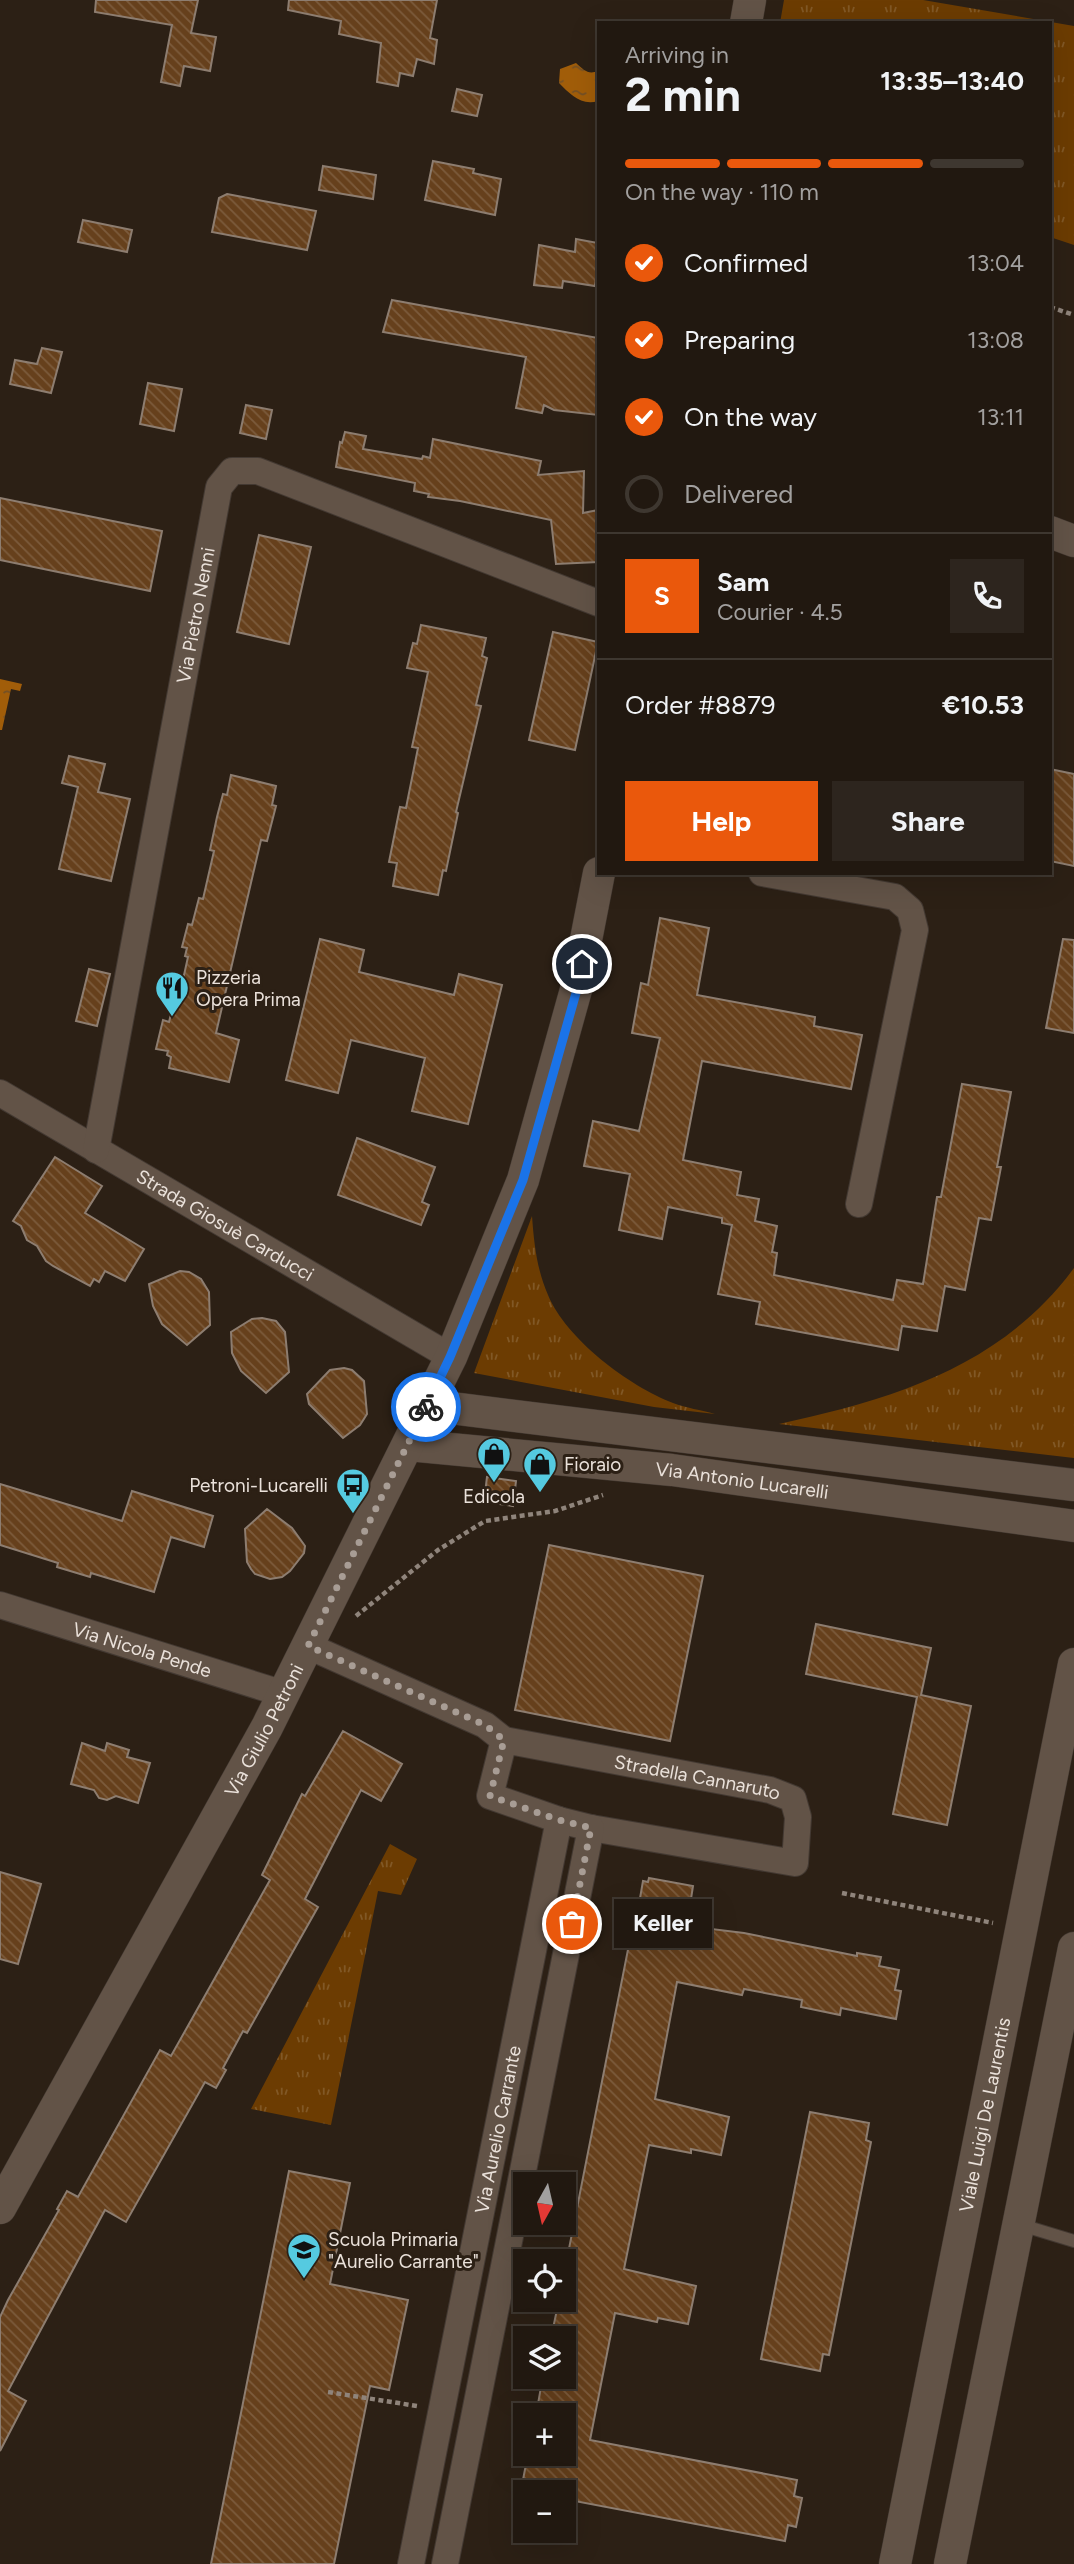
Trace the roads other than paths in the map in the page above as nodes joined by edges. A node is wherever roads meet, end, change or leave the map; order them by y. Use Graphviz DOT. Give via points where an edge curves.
graph roads {
  1 [pos="750,0"];
  2 [pos="746,21"];
  3 [pos="1052,533"];
  4 [pos="1074,541"];
  5 [pos="597,603"];
  6 [pos="599,875"];
  7 [pos="773,875"];
  8 [pos="0,1093"];
  9 [pos="96,1150"];
  10 [pos="859,1204"];
  11 [pos="450,1357"];
  12 [pos="427,1405"];
  13 [pos="408,1445"];
  14 [pos="1074,1485"];
  15 [pos="1074,1526"];
  16 [pos="0,1605"];
  17 [pos="314,1633"];
  18 [pos="1074,1664"];
  19 [pos="284,1694"];
  20 [pos="504,1740"];
  21 [pos="559,1820"];
  22 [pos="591,1828"];
  23 [pos="1074,1948"];
  24 [pos="0,2207"];
  25 [pos="1018,2224"];
  26 [pos="1074,2241"];
  27 [pos="411,2564"];
  28 [pos="445,2564"];
  29 [pos="895,2564"];
  30 [pos="950,2564"];
  1 -- 2 [label="street"];
  3 -- 4 [label="street"];
  5 -- 9 [label="street, Via Pietro Nenni" via="258,471 232,471 219,487"];
  6 -- 11 [label="street, Via Giulio Petroni" via="578,986 523,1180"];
  7 -- 10 [label="street" via="895,897 910,910 915,930"];
  8 -- 9 [label="street, Strada Giosuè Carducci"];
  9 -- 11 [label="street, Strada Giosuè Carducci"];
  11 -- 12 [label="street, Via Giulio Petroni"];
  12 -- 13 [label="street, Via Giulio Petroni"];
  12 -- 14 [label="street, Via Antonio Lucarelli"];
  13 -- 15 [label="street, Via Antonio Lucarelli" via="672,1470"];
  13 -- 17 [label="street, Via Giulio Petroni"];
  16 -- 19 [label="street, Via Nicola Pende"];
  17 -- 19 [label="street, Via Giulio Petroni"];
  17 -- 20 [label="street, Stradella Cannaruto" via="485,1725"];
  18 -- 29 [label="street, Viale Luigi De Laurentis"];
  19 -- 24 [label="street, Via Giulio Petroni"];
  20 -- 21 [label="street, Stradella Cannaruto" via="490,1796"];
  20 -- 22 [label="street, Stradella Cannaruto" via="770,1790 793,1799 799,1817 795,1863"];
  21 -- 22 [label="street, Stradella Cannaruto"];
  21 -- 27 [label="street, Via Aurelio Carrante"];
  22 -- 28 [label="street, Via Aurelio Carrante"];
  23 -- 25 [label="street"];
  25 -- 26 [label="lane"];
  25 -- 30 [label="street"];
}
